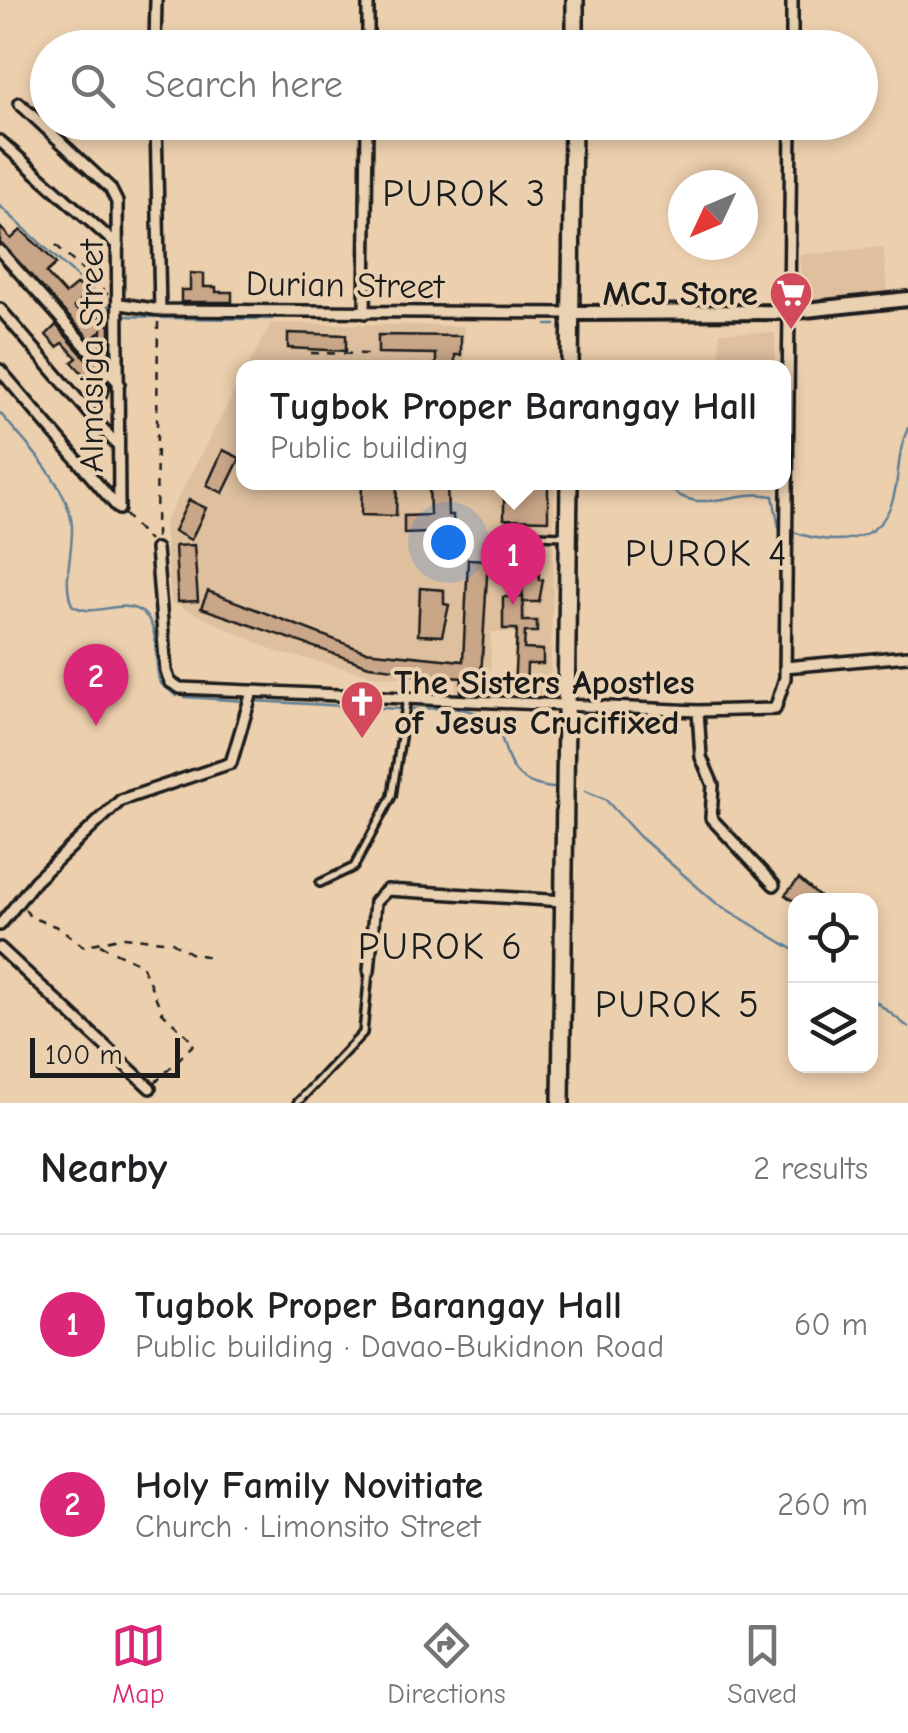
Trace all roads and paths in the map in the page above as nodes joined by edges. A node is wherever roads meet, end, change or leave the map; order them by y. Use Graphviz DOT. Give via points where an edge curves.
graph roads {
  1 [pos="156,0"];
  2 [pos="368,0"];
  3 [pos="576,0"];
  4 [pos="792,0"];
  5 [pos="155,30"];
  6 [pos="368,30"];
  7 [pos="575,30"];
  8 [pos="792,30"];
  9 [pos="19,103"];
  10 [pos="30,113"];
  11 [pos="59,140"];
  12 [pos="156,140"];
  13 [pos="367,140"];
  14 [pos="574,140"];
  15 [pos="791,140"];
  16 [pos="0,141"];
  17 [pos="56,245"];
  18 [pos="118,246"];
  19 [pos="0,251"];
  20 [pos="908,299"];
  21 [pos="120,304"];
  22 [pos="0,309"];
  23 [pos="365,312"];
  24 [pos="788,312"];
  25 [pos="570,313"];
  26 [pos="159,314"];
  27 [pos="311,353"];
  28 [pos="370,354"];
  29 [pos="570,360"];
  30 [pos="788,360"];
  31 [pos="0,370"];
  32 [pos="119,383"];
  33 [pos="117,446"];
  34 [pos="569,490"];
  35 [pos="786,490"];
  36 [pos="119,510"];
  37 [pos="506,534"];
  38 [pos="156,536"];
  39 [pos="568,536"];
  40 [pos="156,549"];
  41 [pos="908,656"];
  42 [pos="785,668"];
  43 [pos="252,692"];
  44 [pos="407,698"];
  45 [pos="566,706"];
  46 [pos="698,711"];
  47 [pos="320,883"];
  48 [pos="774,885"];
  49 [pos="18,900"];
  50 [pos="564,901"];
  51 [pos="0,925"];
  52 [pos="98,944"];
  53 [pos="0,948"];
  54 [pos="210,956"];
  55 [pos="370,970"];
  56 [pos="150,1088"];
  57 [pos="297,1103"];
  58 [pos="561,1103"];
  1 -- 5 [label="street"];
  2 -- 6 [label="street"];
  3 -- 7 [label="highway"];
  4 -- 8 [label="street"];
  9 -- 10 [label="street, Almasiga Street"];
  11 -- 18 [label="street, Almasiga Street" via="118,202"];
  12 -- 26 [label="street"];
  13 -- 23 [label="street"];
  14 -- 25 [label="highway"];
  15 -- 24 [label="street"];
  16 -- 18 [label="street"];
  17 -- 21 [label="path"];
  18 -- 21 [label="street, Almasiga Street"];
  19 -- 32 [label="street"];
  20 -- 24 [label="street"];
  21 -- 26 [label="street, Durian Street"];
  21 -- 32 [label="street, Almasiga Street"];
  22 -- 33 [label="street"];
  23 -- 25 [label="street, Durian Street"];
  23 -- 26 [label="street, Durian Street"];
  24 -- 25 [label="street"];
  24 -- 30 [label="street"];
  25 -- 29 [label="highway"];
  26 -- 38 [label="path"];
  27 -- 28 [label="path"];
  31 -- 36 [label="street"];
  32 -- 33 [label="street, Almasiga Street"];
  33 -- 36 [label="street, Almasiga Street"];
  34 -- 39 [label="highway"];
  35 -- 42 [label="street"];
  36 -- 40 [label="path"];
  37 -- 39 [label="lane"];
  39 -- 45 [label="highway"];
  40 -- 43 [label="street" via="170,682"];
  41 -- 42 [label="street"];
  42 -- 46 [label="street" via="779,704 762,713"];
  43 -- 44 [label="street"];
  43 -- 49 [label="street" via="231,763 121,800"];
  44 -- 45 [label="street"];
  44 -- 47 [label="lane" via="392,796 354,867"];
  45 -- 46 [label="street"];
  45 -- 50 [label="highway"];
  46 -- 48 [label="street" via="701,757 713,784 710,818"];
  49 -- 51 [label="street"];
  49 -- 52 [label="path" via="30,917 83,946"];
  50 -- 55 [label="street" via="387,890 375,902"];
  50 -- 58 [label="highway"];
  52 -- 54 [label="path" via="124,937 164,941"];
  52 -- 56 [label="path" via="142,965 162,1012 195,1043"];
  53 -- 56 [label="street"];
  55 -- 57 [label="lane" via="363,1033"];
}
